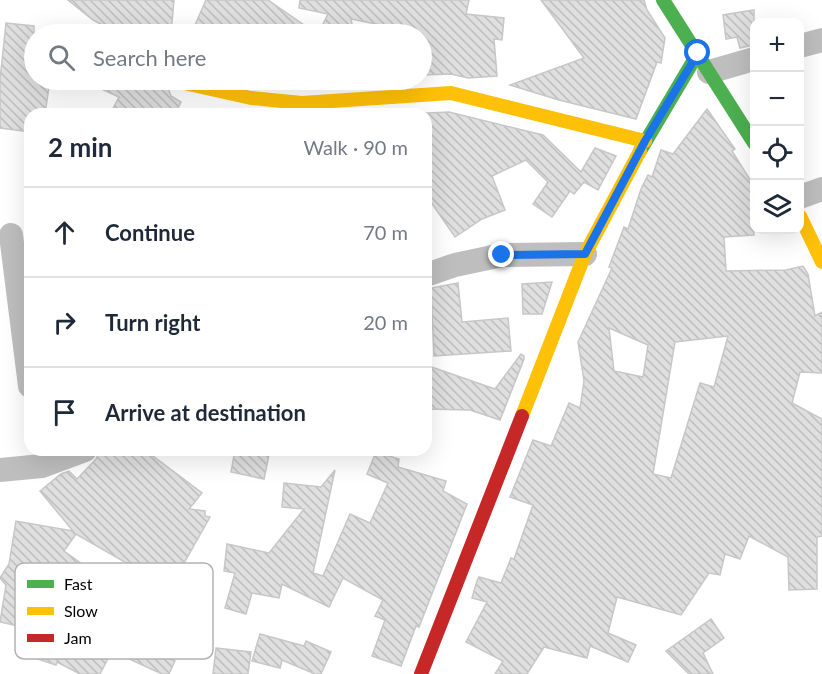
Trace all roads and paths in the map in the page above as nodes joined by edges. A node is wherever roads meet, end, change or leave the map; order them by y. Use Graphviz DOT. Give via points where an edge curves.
graph roads {
  1 [pos="663,0"];
  2 [pos="822,40"];
  3 [pos="804,45"];
  4 [pos="750,59"];
  5 [pos="703,62"];
  6 [pos="219,90"];
  7 [pos="750,137"];
  8 [pos="645,141"];
  9 [pos="822,189"];
  10 [pos="804,196"];
  11 [pos="804,224"];
  12 [pos="11,236"];
  13 [pos="585,254"];
  14 [pos="822,262"];
  15 [pos="432,273"];
  16 [pos="10,323"];
  17 [pos="24,367"];
  18 [pos="41,458"];
  19 [pos="0,470"];
  20 [pos="421,674"];
  1 -- 5 [label="street"];
  2 -- 3 [label="street"];
  4 -- 5 [label="street"];
  5 -- 7 [label="street"];
  5 -- 8 [label="street"];
  6 -- 8 [label="street" via="283,103 451,93"];
  8 -- 13 [label="street"];
  9 -- 10 [label="street"];
  11 -- 14 [label="street"];
  12 -- 16 [label="street"];
  13 -- 15 [label="street" via="502,255"];
  13 -- 20 [label="street"];
  16 -- 17 [label="street"];
  18 -- 19 [label="street"];
}
